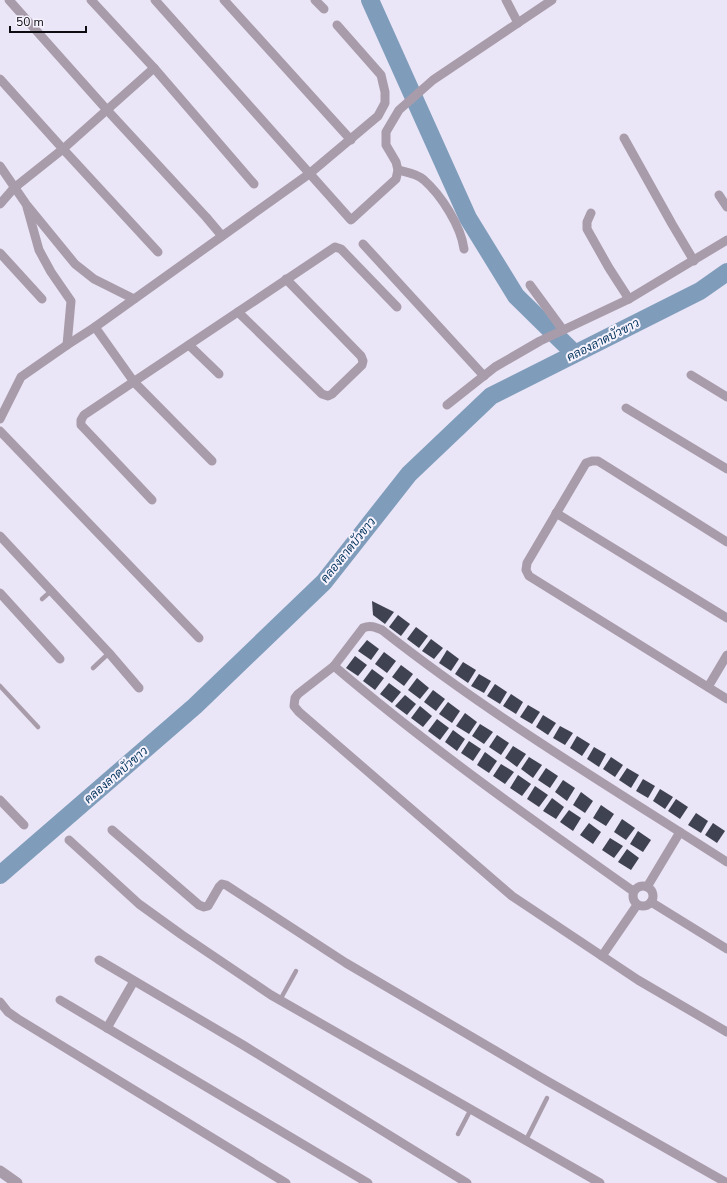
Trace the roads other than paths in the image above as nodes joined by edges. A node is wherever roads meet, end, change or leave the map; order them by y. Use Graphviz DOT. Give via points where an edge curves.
graph roads {
  1 [pos="10,0"];
  2 [pos="91,0"];
  3 [pos="155,0"];
  4 [pos="224,0"];
  5 [pos="315,0"];
  6 [pos="506,0"];
  7 [pos="552,0"];
  8 [pos="324,9"];
  9 [pos="518,24"];
  10 [pos="337,25"];
  11 [pos="154,68"];
  12 [pos="0,79"];
  13 [pos="107,110"];
  14 [pos="624,138"];
  15 [pos="351,140"];
  16 [pos="63,150"];
  17 [pos="0,166"];
  18 [pos="398,170"];
  19 [pos="309,174"];
  20 [pos="254,184"];
  21 [pos="14,188"];
  22 [pos="719,194"];
  23 [pos="0,204"];
  24 [pos="26,204"];
  25 [pos="727,207"];
  26 [pos="591,213"];
  27 [pos="222,236"];
  28 [pos="727,240"];
  29 [pos="363,244"];
  30 [pos="464,248"];
  31 [pos="158,252"];
  32 [pos="0,253"];
  33 [pos="694,261"];
  34 [pos="286,279"];
  35 [pos="530,285"];
  36 [pos="42,299"];
  37 [pos="134,299"];
  38 [pos="629,299"];
  39 [pos="397,307"];
  40 [pos="238,312"];
  41 [pos="95,327"];
  42 [pos="566,329"];
  43 [pos="67,345"];
  44 [pos="189,345"];
  45 [pos="219,374"];
  46 [pos="691,375"];
  47 [pos="484,376"];
  48 [pos="134,382"];
  49 [pos="727,397"];
  50 [pos="447,405"];
  51 [pos="626,408"];
  52 [pos="0,419"];
  53 [pos="0,431"];
  54 [pos="212,461"];
  55 [pos="727,469"];
  56 [pos="152,500"];
  57 [pos="556,513"];
  58 [pos="0,536"];
  59 [pos="727,542"];
  60 [pos="51,591"];
  61 [pos="0,593"];
  62 [pos="42,599"];
  63 [pos="727,618"];
  64 [pos="199,638"];
  65 [pos="109,653"];
  66 [pos="727,655"];
  67 [pos="60,659"];
  68 [pos="334,666"];
  69 [pos="93,668"];
  70 [pos="0,686"];
  71 [pos="708,687"];
  72 [pos="139,688"];
  73 [pos="727,698"];
  74 [pos="38,727"];
  75 [pos="0,800"];
  76 [pos="24,824"];
  77 [pos="112,830"];
  78 [pos="680,832"];
  79 [pos="69,840"];
  80 [pos="727,862"];
  81 [pos="647,887"];
  82 [pos="633,891"];
  83 [pos="651,902"];
  84 [pos="637,905"];
  85 [pos="727,949"];
  86 [pos="602,956"];
  87 [pos="99,960"];
  88 [pos="296,971"];
  89 [pos="134,981"];
  90 [pos="60,1000"];
  91 [pos="280,1000"];
  92 [pos="0,1002"];
  93 [pos="107,1028"];
  94 [pos="727,1032"];
  95 [pos="547,1098"];
  96 [pos="471,1109"];
  97 [pos="458,1134"];
  98 [pos="526,1140"];
  99 [pos="0,1171"];
  100 [pos="17,1183"];
  101 [pos="286,1183"];
  102 [pos="368,1183"];
  103 [pos="467,1183"];
  104 [pos="600,1183"];
  105 [pos="727,1183"];
  1 -- 13 [label="street"];
  2 -- 11 [label="street"];
  3 -- 19 [label="street"];
  4 -- 15 [label="street"];
  5 -- 8 [label="street"];
  6 -- 9 [label="street"];
  7 -- 9 [label="street"];
  9 -- 18 [label="street" via="433,80 399,110 386,132 386,145"];
  10 -- 15 [label="street" via="381,75 385,92 385,103 378,116"];
  11 -- 13 [label="street"];
  11 -- 20 [label="street"];
  12 -- 16 [label="street"];
  13 -- 16 [label="street"];
  13 -- 27 [label="street"];
  14 -- 33 [label="street"];
  15 -- 19 [label="street"];
  16 -- 21 [label="street"];
  16 -- 31 [label="street"];
  17 -- 21 [label="street"];
  18 -- 19 [label="street" via="396,178 351,220"];
  18 -- 30 [label="street" via="423,178 444,202 463,238"];
  19 -- 27 [label="street"];
  21 -- 23 [label="street"];
  21 -- 24 [label="street"];
  22 -- 25 [label="street"];
  24 -- 37 [label="street" via="75,264 94,279"];
  24 -- 43 [label="street" via="39,250 72,302"];
  26 -- 38 [label="street" via="587,228"];
  27 -- 37 [label="street"];
  28 -- 33 [label="street"];
  29 -- 47 [label="street"];
  32 -- 36 [label="street"];
  33 -- 38 [label="street"];
  34 -- 39 [label="street" via="335,247 341,249"];
  34 -- 40 [label="street"];
  34 -- 40 [label="street" via="361,356 362,365 332,394 322,394"];
  35 -- 42 [label="street"];
  37 -- 41 [label="street"];
  38 -- 42 [label="street"];
  40 -- 44 [label="street"];
  41 -- 43 [label="street"];
  41 -- 48 [label="street"];
  42 -- 47 [label="street" via="540,341"];
  43 -- 52 [label="street" via="21,377"];
  44 -- 45 [label="street"];
  44 -- 48 [label="street"];
  46 -- 49 [label="street"];
  47 -- 50 [label="street"];
  48 -- 54 [label="street"];
  48 -- 56 [label="street" via="84,415 81,425"];
  51 -- 55 [label="street"];
  53 -- 64 [label="street"];
  57 -- 59 [label="street" via="586,463 598,462"];
  57 -- 63 [label="street"];
  57 -- 71 [label="street" via="527,562 526,570 529,576"];
  58 -- 60 [label="street"];
  60 -- 62 [label="lane"];
  60 -- 65 [label="street"];
  61 -- 67 [label="street"];
  65 -- 69 [label="lane"];
  65 -- 72 [label="street"];
  66 -- 71 [label="street"];
  68 -- 78 [label="street" via="363,628 368,626 382,630 482,705"];
  68 -- 82 [label="street" via="441,753"];
  68 -- 86 [label="street" via="298,694 294,706 299,712 512,896"];
  70 -- 74 [label="lane"];
  71 -- 73 [label="street"];
  75 -- 76 [label="street"];
  77 -- 105 [label="street" via="199,905 208,906 219,887 222,884 226,885 346,963"];
  78 -- 80 [label="street"];
  78 -- 81 [label="street"];
  79 -- 91 [label="street" via="139,904"];
  81 -- 82 [label="street" via="641,885"];
  81 -- 83 [label="street" via="652,892"];
  82 -- 84 [label="street" via="632,899"];
  83 -- 84 [label="street" via="645,906"];
  83 -- 85 [label="street"];
  84 -- 86 [label="street"];
  86 -- 94 [label="street"];
  87 -- 89 [label="street"];
  88 -- 91 [label="lane"];
  89 -- 93 [label="street"];
  89 -- 103 [label="street" via="428,1157"];
  90 -- 93 [label="street"];
  91 -- 96 [label="street"];
  92 -- 101 [label="street" via="18,1019"];
  93 -- 102 [label="street"];
  95 -- 98 [label="lane"];
  96 -- 97 [label="lane"];
  96 -- 98 [label="street"];
  98 -- 104 [label="street"];
  99 -- 100 [label="street"];
}
